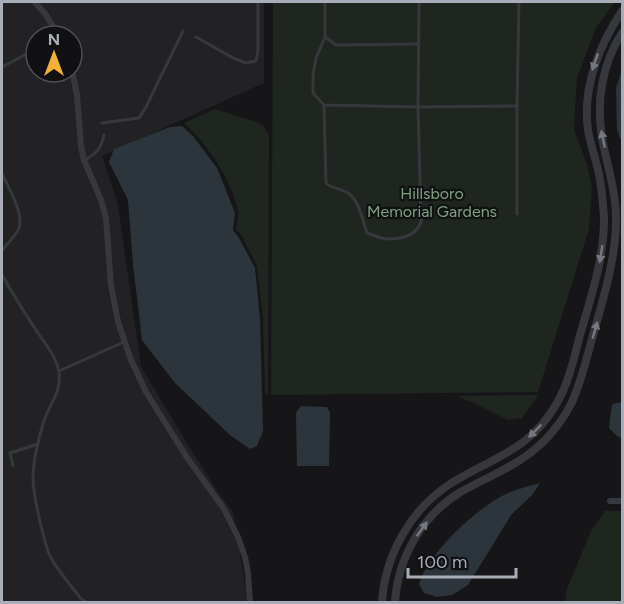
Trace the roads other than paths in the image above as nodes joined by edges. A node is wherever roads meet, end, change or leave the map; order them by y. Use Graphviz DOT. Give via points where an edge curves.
graph roads {
  1 [pos="35,2"];
  2 [pos="258,2"];
  3 [pos="325,2"];
  4 [pos="419,2"];
  5 [pos="519,2"];
  6 [pos="622,10"];
  7 [pos="52,24"];
  8 [pos="183,30"];
  9 [pos="622,33"];
  10 [pos="196,37"];
  11 [pos="325,37"];
  12 [pos="418,44"];
  13 [pos="24,55"];
  14 [pos="2,67"];
  15 [pos="75,84"];
  16 [pos="324,105"];
  17 [pos="517,106"];
  18 [pos="418,107"];
  19 [pos="102,123"];
  20 [pos="104,135"];
  21 [pos="84,160"];
  22 [pos="2,173"];
  23 [pos="517,214"];
  24 [pos="2,251"];
  25 [pos="2,274"];
  26 [pos="125,341"];
  27 [pos="59,370"];
  28 [pos="566,382"];
  29 [pos="578,387"];
  30 [pos="38,444"];
  31 [pos="13,466"];
  32 [pos="610,501"];
  33 [pos="622,501"];
  34 [pos="86,603"];
  35 [pos="250,603"];
  36 [pos="382,603"];
  37 [pos="395,603"];
  1 -- 7 [label="street"];
  2 -- 10 [label="lane" via="255,61 246,63 233,58"];
  3 -- 11 [label="lane"];
  4 -- 12 [label="lane"];
  5 -- 17 [label="lane"];
  6 -- 28 [label="street, one-way" via="600,49 588,92 588,131 604,221 598,272"];
  8 -- 19 [label="lane" via="139,118"];
  29 -- 9 [label="street, one-way" via="615,246 616,205 600,104 603,77"];
  11 -- 12 [label="lane" via="336,45"];
  11 -- 16 [label="lane" via="313,75 313,93"];
  12 -- 18 [label="lane"];
  13 -- 14 [label="lane"];
  15 -- 21 [label="street"];
  16 -- 18 [label="lane"];
  16 -- 18 [label="lane" via="326,183 349,194 356,201 367,233 382,238 412,234 421,222"];
  17 -- 18 [label="lane"];
  17 -- 23 [label="lane"];
  20 -- 21 [label="lane" via="102,146"];
  21 -- 26 [label="street" via="106,218 111,292"];
  22 -- 24 [label="lane" via="20,221 19,229"];
  25 -- 27 [label="lane"];
  26 -- 27 [label="lane"];
  26 -- 35 [label="street" via="146,392 224,509 238,537 248,573"];
  27 -- 30 [label="lane" via="57,395 45,417"];
  28 -- 29 [label="lane"];
  28 -- 36 [label="street, one-way" via="548,417 524,442 448,485 420,511 393,555"];
  37 -- 29 [label="street, one-way" via="407,552 431,516 454,497 538,446 558,424"];
  30 -- 31 [label="lane" via="10,453"];
  30 -- 34 [label="lane" via="33,486 49,553"];
  32 -- 33 [label="street"];
}
